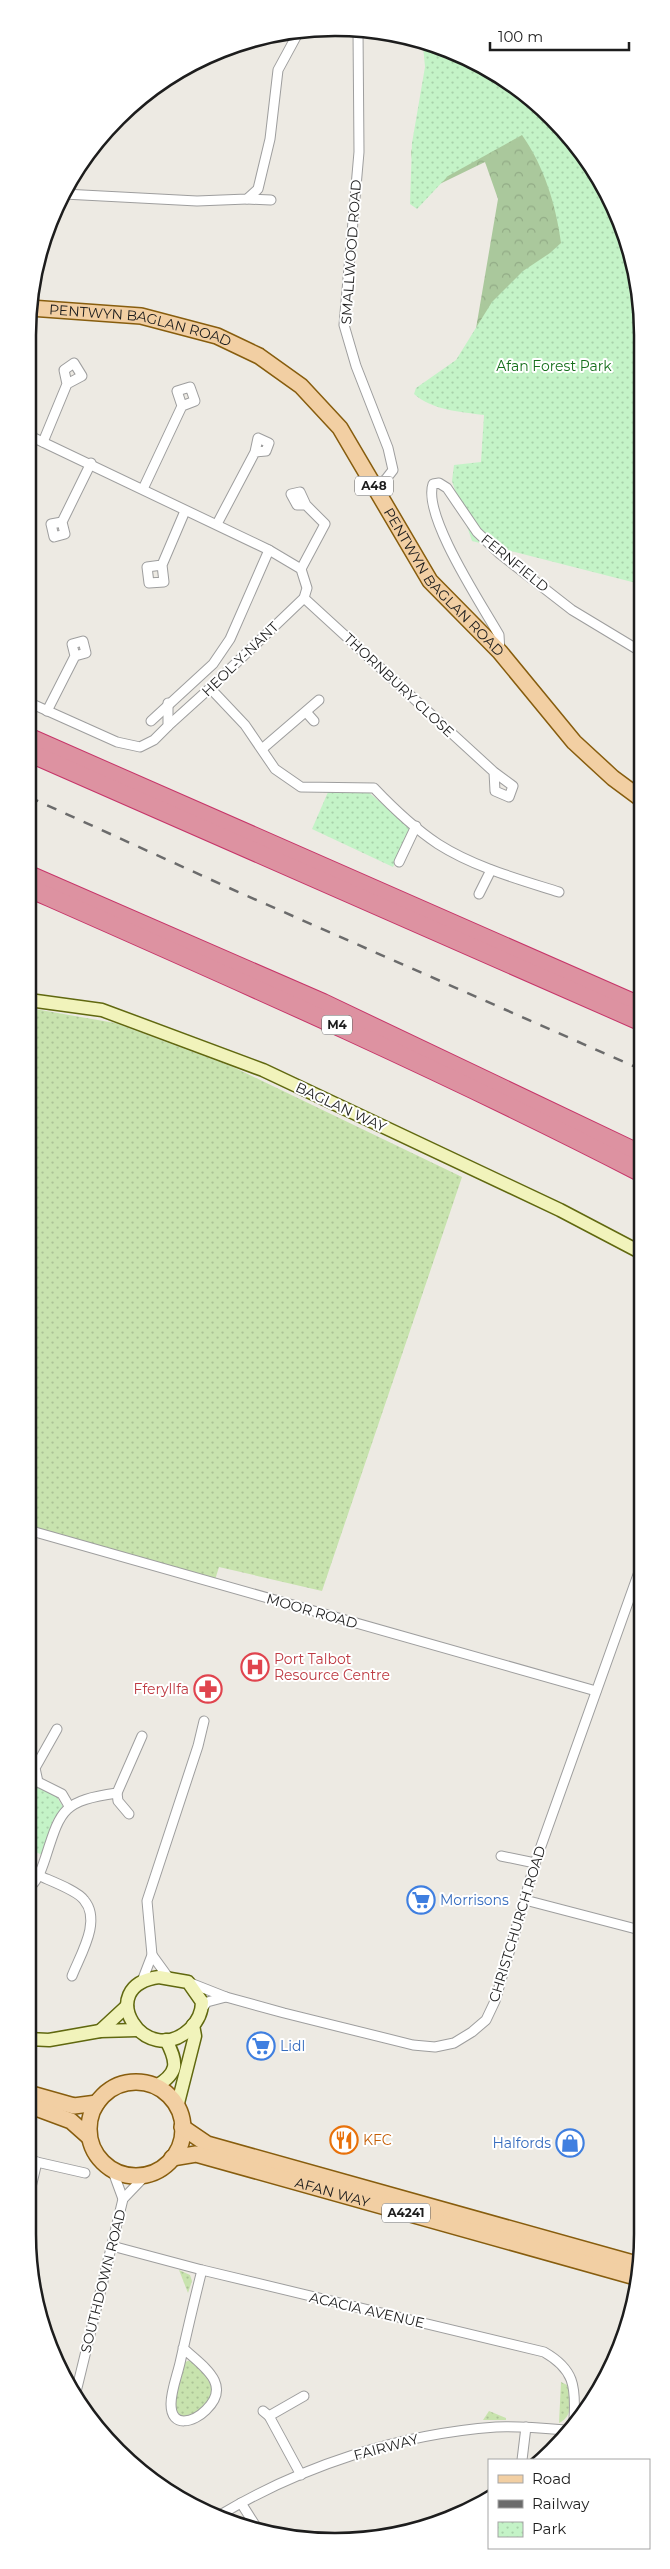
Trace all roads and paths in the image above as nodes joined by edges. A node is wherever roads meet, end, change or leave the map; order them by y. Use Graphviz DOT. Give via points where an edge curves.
graph roads {
  1 [pos="358,37"];
  2 [pos="295,39"];
  3 [pos="72,194"];
  4 [pos="247,199"];
  5 [pos="271,200"];
  6 [pos="38,309"];
  7 [pos="67,384"];
  8 [pos="182,406"];
  9 [pos="36,439"];
  10 [pos="43,442"];
  11 [pos="255,452"];
  12 [pos="91,463"];
  13 [pos="374,487"];
  14 [pos="143,489"];
  15 [pos="306,505"];
  16 [pos="185,511"];
  17 [pos="62,522"];
  18 [pos="217,524"];
  19 [pos="269,550"];
  20 [pos="162,565"];
  21 [pos="301,569"];
  22 [pos="304,598"];
  23 [pos="634,647"];
  24 [pos="500,652"];
  25 [pos="75,656"];
  26 [pos="210,688"];
  27 [pos="319,700"];
  28 [pos="168,703"];
  29 [pos="36,706"];
  30 [pos="47,711"];
  31 [pos="306,712"];
  32 [pos="151,721"];
  33 [pos="314,721"];
  34 [pos="168,726"];
  35 [pos="36,741"];
  36 [pos="262,749"];
  37 [pos="36,756"];
  38 [pos="494,772"];
  39 [pos="634,794"];
  40 [pos="416,826"];
  41 [pos="399,862"];
  42 [pos="491,870"];
  43 [pos="36,878"];
  44 [pos="36,891"];
  45 [pos="558,892"];
  46 [pos="479,894"];
  47 [pos="36,1001"];
  48 [pos="634,1003"];
  49 [pos="634,1018"];
  50 [pos="634,1151"];
  51 [pos="634,1169"];
  52 [pos="634,1249"];
  53 [pos="36,1532"];
  54 [pos="634,1586"];
  55 [pos="596,1691"];
  56 [pos="204,1720"];
  57 [pos="57,1729"];
  58 [pos="142,1736"];
  59 [pos="36,1766"];
  60 [pos="36,1773"];
  61 [pos="117,1793"];
  62 [pos="69,1806"];
  63 [pos="130,1814"];
  64 [pos="501,1856"];
  65 [pos="535,1863"];
  66 [pos="40,1876"];
  67 [pos="36,1880"];
  68 [pos="525,1900"];
  69 [pos="634,1928"];
  70 [pos="152,1955"];
  71 [pos="72,1976"];
  72 [pos="168,1977"];
  73 [pos="142,1981"];
  74 [pos="188,1982"];
  75 [pos="226,1996"];
  76 [pos="127,2006"];
  77 [pos="202,2009"];
  78 [pos="193,2025"];
  79 [pos="137,2030"];
  80 [pos="100,2031"];
  81 [pos="36,2039"];
  82 [pos="166,2040"];
  83 [pos="155,2087"];
  84 [pos="36,2095"];
  85 [pos="97,2103"];
  86 [pos="36,2108"];
  87 [pos="177,2108"];
  88 [pos="182,2127"];
  89 [pos="89,2137"];
  90 [pos="172,2158"];
  91 [pos="36,2162"];
  92 [pos="112,2169"];
  93 [pos="85,2174"];
  94 [pos="146,2175"];
  95 [pos="123,2199"];
  96 [pos="112,2246"];
  97 [pos="632,2263"];
  98 [pos="202,2270"];
  99 [pos="631,2276"];
  100 [pos="183,2348"];
  101 [pos="78,2385"];
  102 [pos="304,2396"];
  103 [pos="575,2412"];
  104 [pos="526,2427"];
  105 [pos="561,2430"];
  106 [pos="522,2459"];
  107 [pos="301,2475"];
  108 [pos="241,2503"];
  109 [pos="226,2512"];
  110 [pos="253,2521"];
  1 -- 13 [label="street, SMALLWOOD ROAD" via="359,152 344,325 393,470"];
  2 -- 4 [label="street" via="278,70 270,139 258,189"];
  3 -- 4 [label="street" via="197,202"];
  4 -- 5 [label="street"];
  6 -- 13 [label="main road, PENTWYN BAGLAN ROAD / A48" via="141,316 217,336 259,356 301,386 340,428"];
  7 -- 10 [label="street"];
  8 -- 14 [label="street"];
  9 -- 10 [label="street"];
  10 -- 12 [label="street"];
  11 -- 18 [label="street"];
  12 -- 14 [label="street"];
  12 -- 17 [label="street"];
  13 -- 24 [label="main road, PENTWYN BAGLAN ROAD / A48" via="430,580"];
  14 -- 16 [label="street"];
  15 -- 21 [label="street" via="325,524"];
  16 -- 18 [label="street"];
  16 -- 20 [label="street"];
  18 -- 19 [label="street"];
  19 -- 21 [label="street"];
  19 -- 28 [label="street, HEOL-Y-NANT" via="222,652 213,664"];
  21 -- 22 [label="street, HEOL-Y-NANT" via="308,588"];
  22 -- 26 [label="street, HEOL-Y-NANT"];
  22 -- 38 [label="street, THORNBURY CLOSE"];
  23 -- 24 [label="street, FERNFIELD" via="588,620 500,554 477,532 447,488 439,483 433,484 431,502 438,522 499,635"];
  24 -- 39 [label="main road, PENTWYN BAGLAN ROAD / A48" via="574,742"];
  25 -- 30 [label="street"];
  26 -- 34 [label="street, HEOL-Y-NANT"];
  26 -- 36 [label="street"];
  27 -- 31 [label="street"];
  28 -- 32 [label="street, HEOL-Y-NANT"];
  28 -- 34 [label="street"];
  29 -- 30 [label="street, HEOL-Y-NANT"];
  30 -- 34 [label="street, HEOL-Y-NANT" via="117,742 140,747 154,740"];
  31 -- 33 [label="street"];
  31 -- 36 [label="street"];
  35 -- 48 [label="highway"];
  36 -- 40 [label="street" via="276,768 301,787 374,788"];
  37 -- 49 [label="highway"];
  40 -- 41 [label="street"];
  40 -- 42 [label="street" via="438,844"];
  42 -- 45 [label="street"];
  42 -- 46 [label="street"];
  43 -- 50 [label="highway, M4" via="324,1003"];
  44 -- 51 [label="highway, M4" via="326,1020"];
  47 -- 52 [label="street, BAGLAN WAY" via="102,1010 263,1070 560,1210"];
  53 -- 55 [label="street, MOOR ROAD"];
  54 -- 55 [label="street, CHRISTCHURCH ROAD"];
  55 -- 65 [label="street, CHRISTCHURCH ROAD"];
  56 -- 70 [label="street" via="147,1901"];
  57 -- 59 [label="street"];
  58 -- 61 [label="street"];
  60 -- 62 [label="street" via="38,1782 62,1794"];
  61 -- 62 [label="street" via="95,1796"];
  61 -- 63 [label="street" via="118,1801"];
  62 -- 66 [label="street" via="58,1820"];
  64 -- 65 [label="street"];
  65 -- 68 [label="street, CHRISTCHURCH ROAD"];
  66 -- 67 [label="street"];
  66 -- 71 [label="street" via="84,1899 92,1915 90,1930"];
  68 -- 69 [label="street"];
  68 -- 75 [label="street, CHRISTCHURCH ROAD" via="490,2013 480,2026 454,2043 435,2047 413,2045"];
  70 -- 72 [label="street"];
  70 -- 73 [label="street"];
  72 -- 73 [label="street"];
  72 -- 74 [label="street"];
  73 -- 76 [label="street" via="130,1994"];
  74 -- 75 [label="street, CHRISTCHURCH ROAD"];
  74 -- 77 [label="street" via="199,1996"];
  75 -- 77 [label="street" via="207,2002"];
  76 -- 79 [label="street"];
  76 -- 80 [label="street"];
  77 -- 78 [label="street"];
  78 -- 82 [label="street" via="185,2033"];
  78 -- 87 [label="street" via="195,2036"];
  79 -- 80 [label="street"];
  79 -- 82 [label="street"];
  80 -- 81 [label="street" via="58,2039"];
  82 -- 83 [label="street" via="174,2056 174,2069"];
  83 -- 85 [label="main road" via="145,2083 123,2084"];
  83 -- 87 [label="main road" via="168,2095"];
  84 -- 85 [label="main road" via="74,2106"];
  85 -- 89 [label="main road" via="90,2119"];
  86 -- 89 [label="main road" via="71,2121"];
  87 -- 88 [label="main road"];
  88 -- 90 [label="main road" via="178,2149"];
  88 -- 97 [label="main road, AFAN WAY / A4241" via="208,2144"];
  89 -- 92 [label="main road" via="97,2155"];
  90 -- 94 [label="main road, A4241"];
  90 -- 99 [label="main road, AFAN WAY / A4241" via="196,2154"];
  91 -- 93 [label="street"];
  92 -- 94 [label="main road" via="128,2175"];
  92 -- 95 [label="street, SOUTHDOWN ROAD"];
  94 -- 95 [label="street, SOUTHDOWN ROAD"];
  95 -- 96 [label="street, SOUTHDOWN ROAD"];
  96 -- 98 [label="street, ACACIA AVENUE"];
  96 -- 101 [label="street, SOUTHDOWN ROAD"];
  98 -- 100 [label="street"];
  98 -- 103 [label="street, ACACIA AVENUE" via="544,2352 559,2361 571,2378 576,2396"];
  100 -- 100 [label="street" via="171,2407 177,2418 184,2422 192,2421 215,2400 217,2387 215,2379"];
  102 -- 107 [label="street" via="266,2414"];
  104 -- 105 [label="street, FAIRWAY"];
  104 -- 106 [label="street"];
  104 -- 107 [label="street, FAIRWAY" via="496,2427 423,2437 373,2449"];
  107 -- 108 [label="street, FAIRWAY"];
  108 -- 109 [label="street, FAIRWAY"];
  108 -- 110 [label="street"];
}
